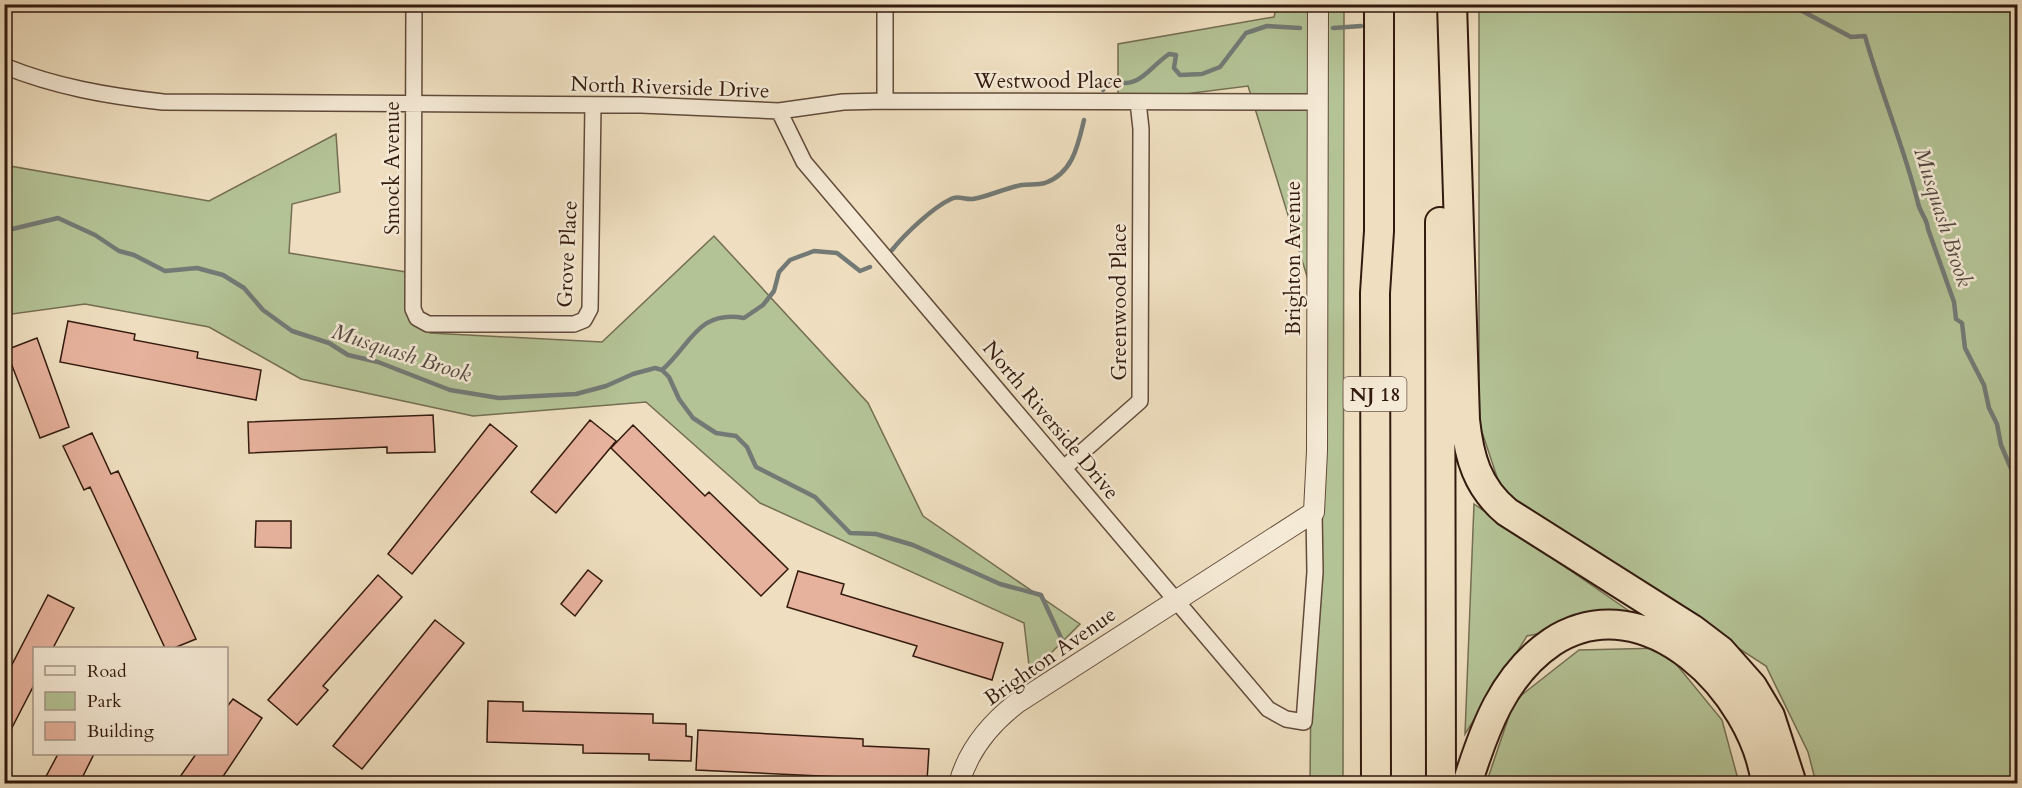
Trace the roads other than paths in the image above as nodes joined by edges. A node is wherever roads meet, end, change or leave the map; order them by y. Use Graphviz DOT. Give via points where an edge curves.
graph roads {
  1 [pos="414,4"];
  2 [pos="885,4"];
  3 [pos="1318,4"];
  4 [pos="1379,4"];
  5 [pos="1440,4"];
  6 [pos="1452,4"];
  7 [pos="4,66"];
  8 [pos="885,101"];
  9 [pos="1138,102"];
  10 [pos="1318,102"];
  11 [pos="413,104"];
  12 [pos="593,105"];
  13 [pos="779,111"];
  14 [pos="428,324"];
  15 [pos="1064,468"];
  16 [pos="1314,512"];
  17 [pos="1177,600"];
  18 [pos="1304,723"];
  19 [pos="959,783"];
  20 [pos="1376,783"];
  21 [pos="1441,783"];
  22 [pos="1467,783"];
  23 [pos="1766,783"];
  24 [pos="1792,783"];
  1 -- 11 [label="street, Smock Avenue"];
  2 -- 8 [label="street"];
  3 -- 10 [label="street, Brighton Avenue"];
  4 -- 20 [label="highway, NJ 18"];
  5 -- 21 [label="highway"];
  6 -- 24 [label="highway" via="1465,420 1474,468 1486,490 1508,512 1721,651 1752,686 1765,708"];
  7 -- 11 [label="street, North Riverside Drive" via="52,83 113,97 163,102"];
  8 -- 9 [label="street, Westwood Place"];
  8 -- 13 [label="street, Westwood Place"];
  9 -- 10 [label="street, Westwood Place"];
  9 -- 15 [label="street, Greenwood Place" via="1140,401"];
  10 -- 16 [label="street, Brighton Avenue"];
  11 -- 12 [label="street, North Riverside Drive"];
  11 -- 14 [label="street, Smock Avenue" via="412,309 417,318"];
  12 -- 13 [label="street, North Riverside Drive"];
  12 -- 14 [label="street, Grove Place" via="588,314 584,320 574,324"];
  13 -- 15 [label="street, North Riverside Drive" via="804,162"];
  15 -- 17 [label="street, North Riverside Drive"];
  16 -- 17 [label="street, Brighton Avenue"];
  16 -- 18 [label="street, Brighton Avenue" via="1315,584"];
  17 -- 18 [label="street, North Riverside Drive" via="1268,709"];
  17 -- 19 [label="street, Brighton Avenue" via="999,717 979,741"];
  22 -- 23 [label="highway" via="1491,717 1518,673 1562,637 1597,626 1630,627 1662,639 1706,669 1744,717 1757,746"];
}
